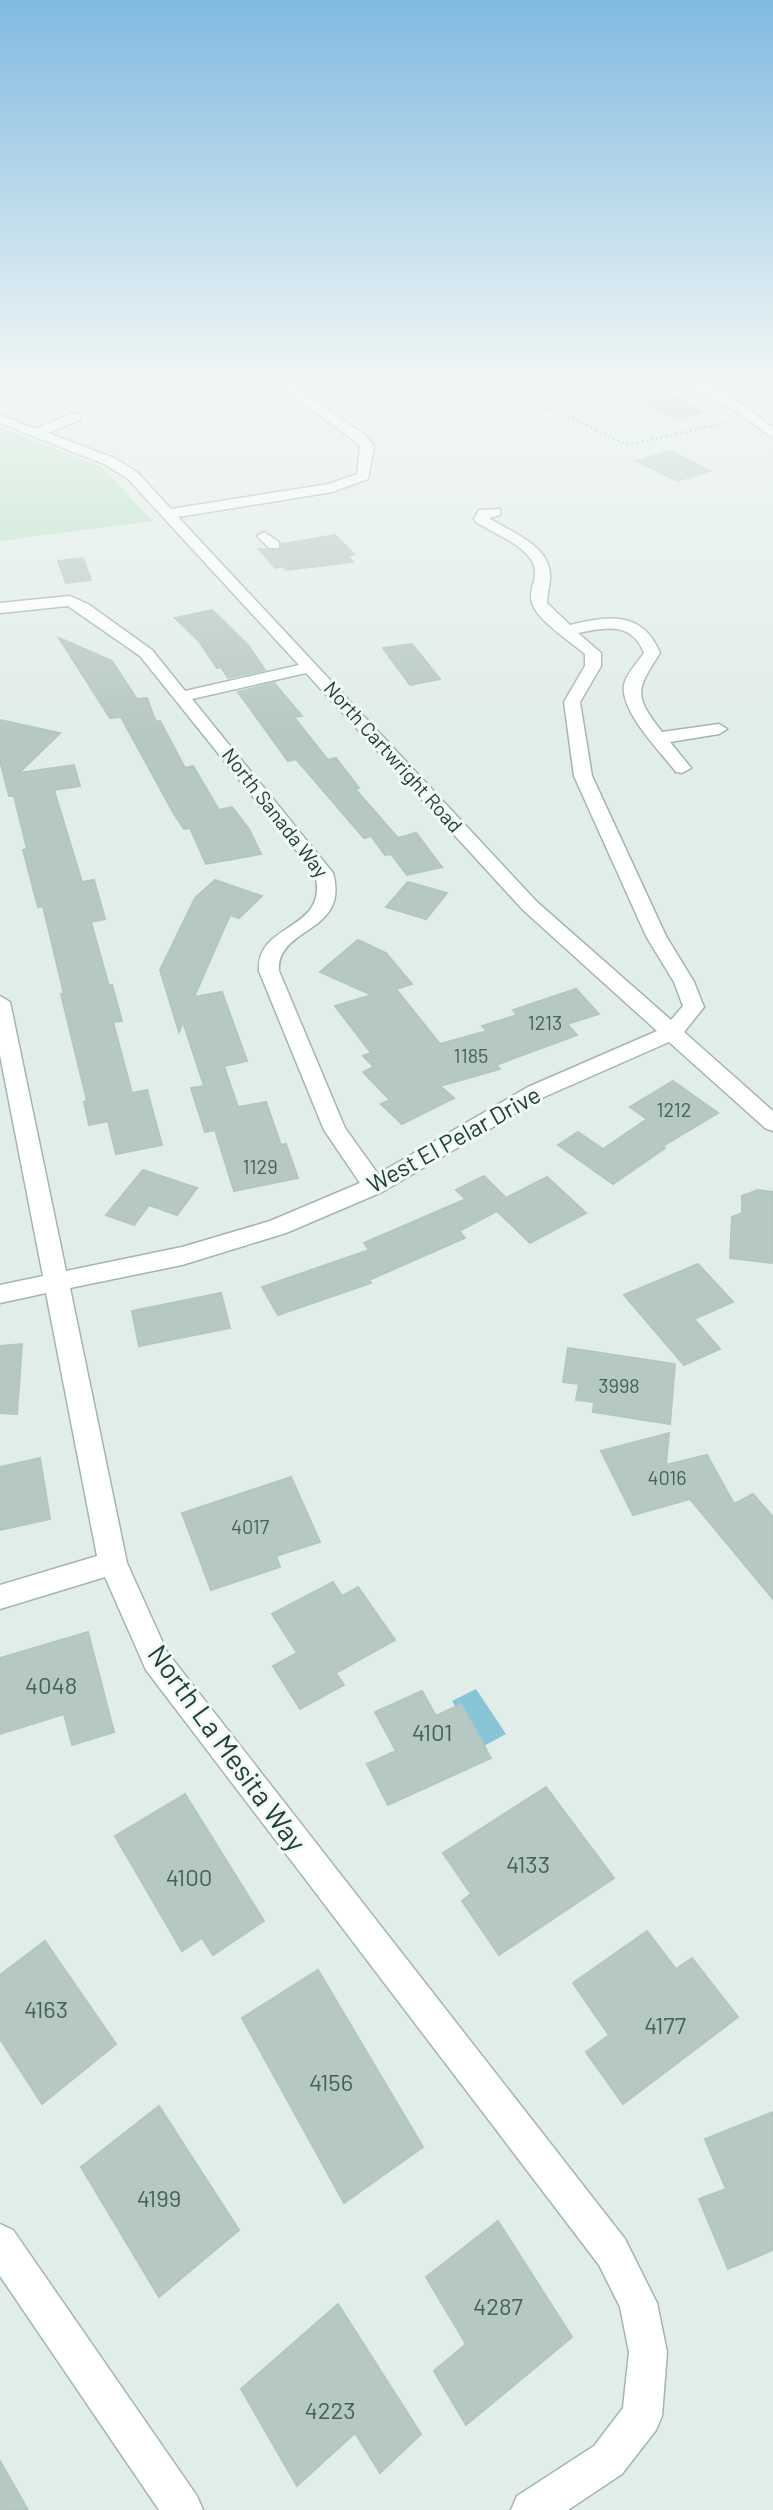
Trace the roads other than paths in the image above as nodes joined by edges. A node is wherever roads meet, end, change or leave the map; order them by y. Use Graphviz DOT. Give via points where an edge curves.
graph roads {
  1 [pos="155,499"];
  2 [pos="262,499"];
  3 [pos="495,512"];
  4 [pos="169,514"];
  5 [pos="0,608"];
  6 [pos="566,631"];
  7 [pos="311,667"];
  8 [pos="183,696"];
  9 [pos="719,729"];
  10 [pos="659,738"];
  11 [pos="682,768"];
  12 [pos="0,1002"];
  13 [pos="671,1033"];
  14 [pos="773,1123"];
  15 [pos="374,1186"];
  16 [pos="55,1283"];
  17 [pos="0,1294"];
  18 [pos="113,1563"];
  19 [pos="0,1597"];
  20 [pos="0,2243"];
  21 [pos="183,2510"];
  22 [pos="531,2510"];
  1 -- 4 [label="street, North Cartwright Road"];
  2 -- 4 [label="street"];
  3 -- 6 [label="street" via="484,513 481,519 527,547 538,560 544,575 539,603"];
  4 -- 7 [label="street, North Cartwright Road"];
  5 -- 8 [label="street, North Sanada Way" via="40,601 70,601 83,607 146,653"];
  6 -- 10 [label="street" via="600,623 639,629 652,653 632,684 633,697"];
  6 -- 13 [label="street" via="593,653 593,666 572,702 583,776 694,1007"];
  7 -- 8 [label="street"];
  7 -- 13 [label="street, North Cartwright Road" via="530,906"];
  8 -- 15 [label="street, North Sanada Way" via="331,888 326,906 279,944 269,962 271,981 335,1130"];
  9 -- 10 [label="street"];
  10 -- 11 [label="street"];
  12 -- 16 [label="street, North La Mesita Way"];
  13 -- 14 [label="street, North Cartwright Road"];
  13 -- 15 [label="street, West El Pelar Drive" via="536,1092"];
  15 -- 16 [label="street, West El Pelar Drive" via="264,1231 182,1256"];
  16 -- 17 [label="street, West El Pelar Drive"];
  16 -- 18 [label="street, North La Mesita Way"];
  18 -- 19 [label="street"];
  18 -- 22 [label="street, North La Mesita Way" via="156,1661 612,2252 638,2303 648,2352 642,2416 608,2460"];
  20 -- 21 [label="street"];
}
